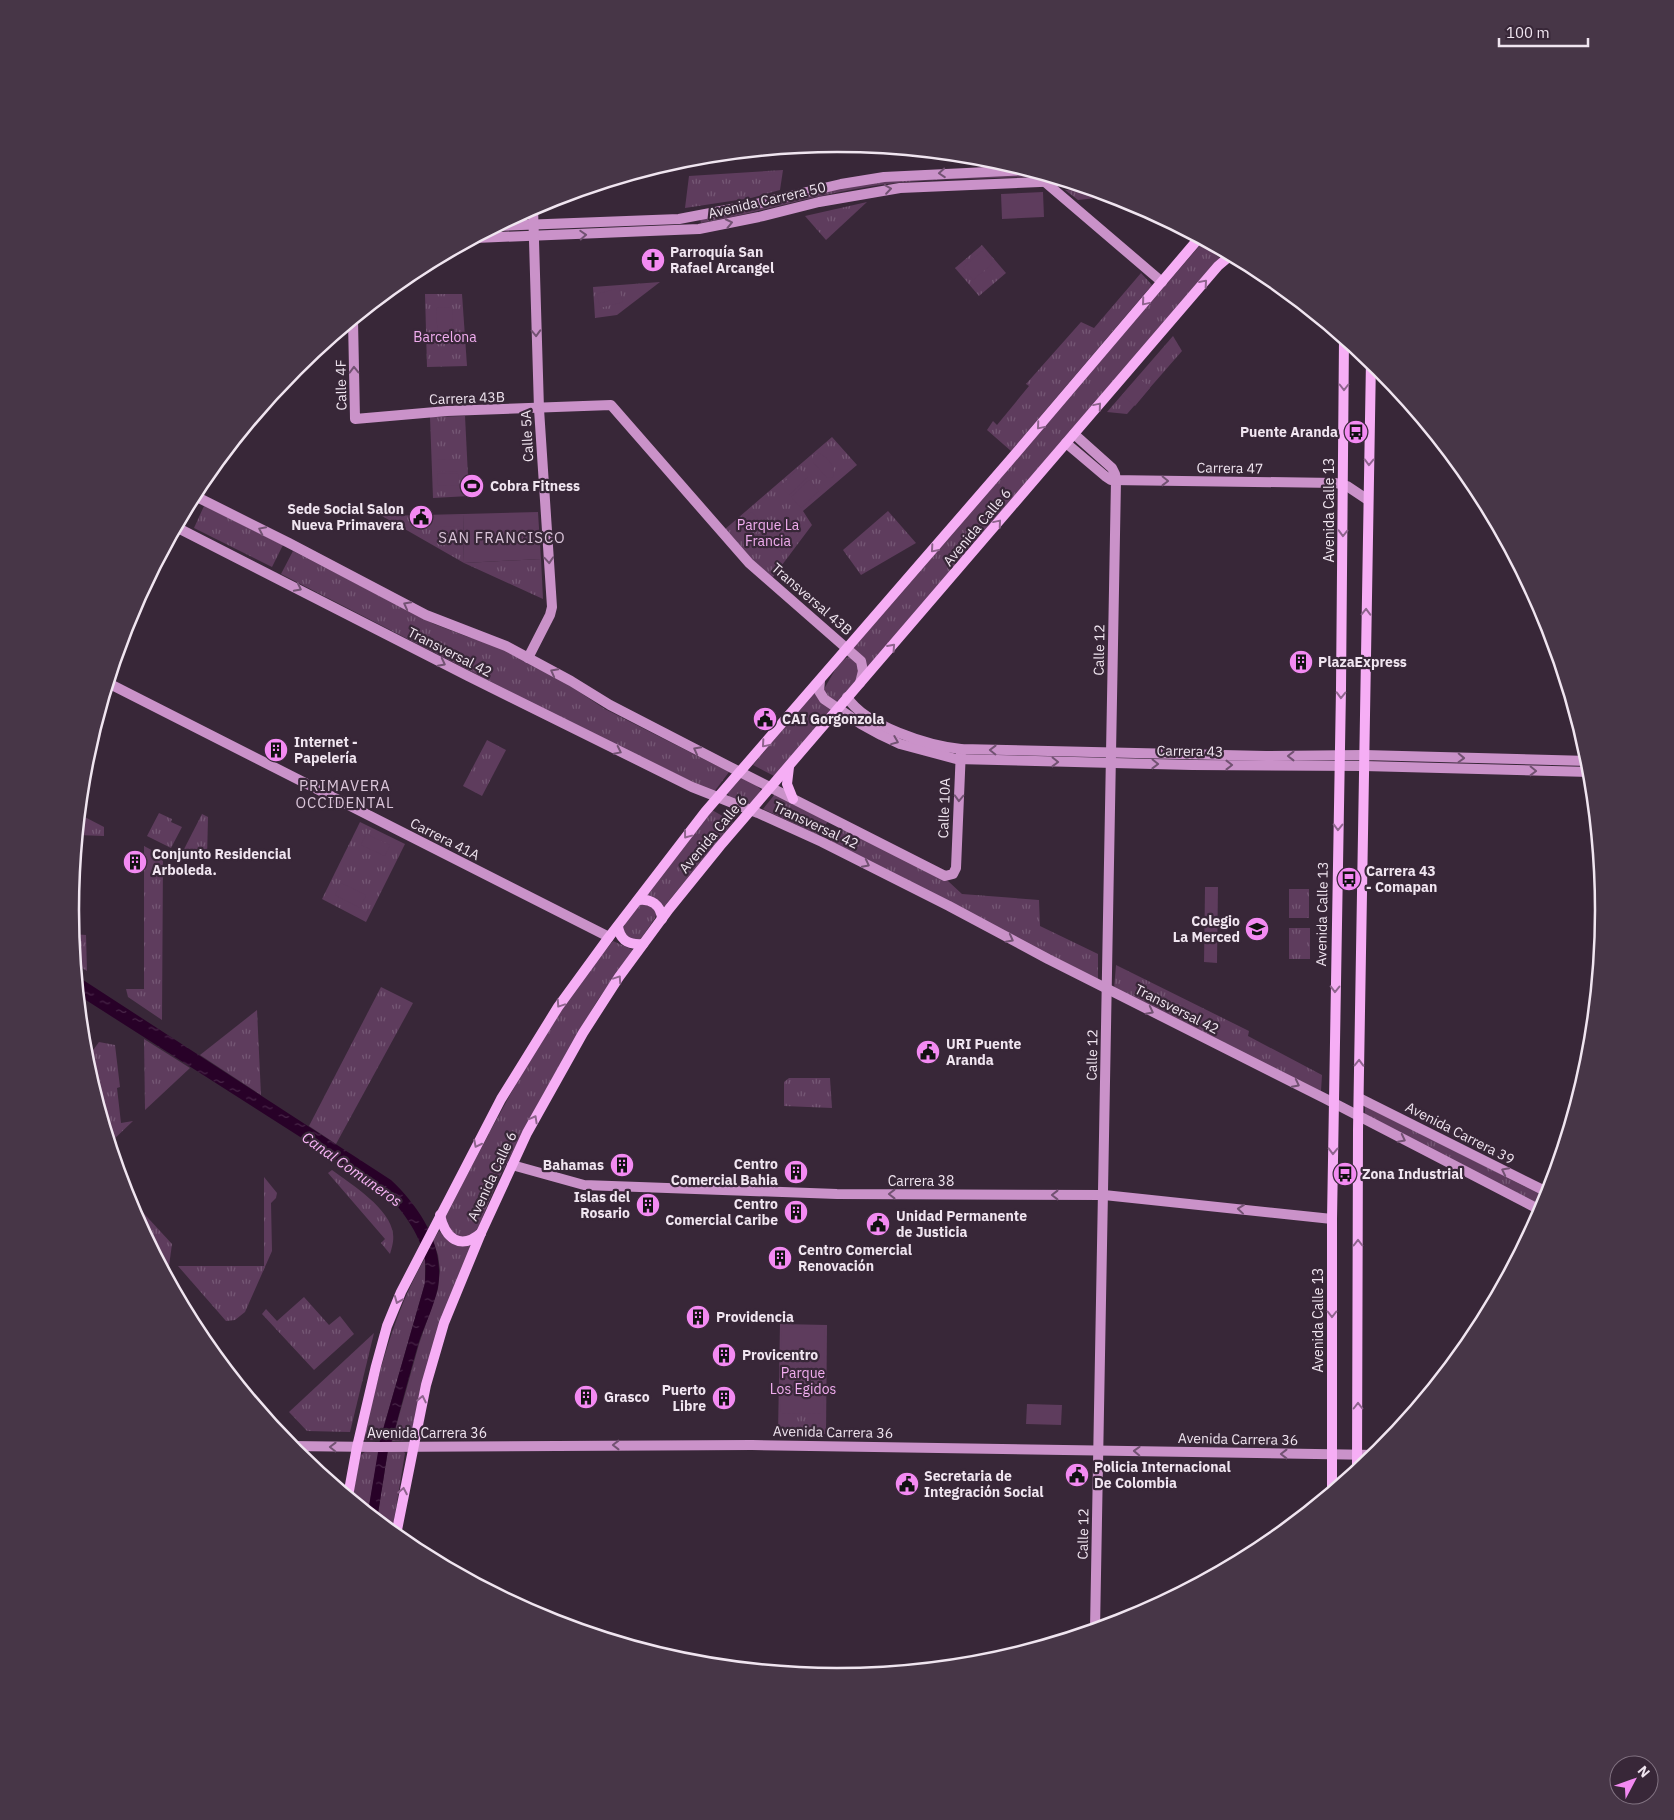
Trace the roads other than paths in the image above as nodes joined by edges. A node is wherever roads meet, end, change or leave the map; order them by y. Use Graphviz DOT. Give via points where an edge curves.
graph roads {
  1 [pos="1005,171"];
  2 [pos="1045,182"];
  3 [pos="533,215"];
  4 [pos="534,225"];
  5 [pos="511,226"];
  6 [pos="534,237"];
  7 [pos="487,238"];
  8 [pos="1195,242"];
  9 [pos="1226,259"];
  10 [pos="1162,282"];
  11 [pos="353,326"];
  12 [pos="1344,347"];
  13 [pos="1371,372"];
  14 [pos="611,405"];
  15 [pos="539,409"];
  16 [pos="355,419"];
  17 [pos="1074,434"];
  18 [pos="1066,443"];
  19 [pos="1116,480"];
  20 [pos="1343,484"];
  21 [pos="201,499"];
  22 [pos="1368,500"];
  23 [pos="181,530"];
  24 [pos="848,648"];
  25 [pos="528,658"];
  26 [pos="820,681"];
  27 [pos="860,683"];
  28 [pos="113,686"];
  29 [pos="847,698"];
  30 [pos="837,709"];
  31 [pos="1111,752"];
  32 [pos="960,754"];
  33 [pos="1340,755"];
  34 [pos="1364,755"];
  35 [pos="1581,761"];
  36 [pos="1111,763"];
  37 [pos="789,766"];
  38 [pos="1339,766"];
  39 [pos="1364,766"];
  40 [pos="740,772"];
  41 [pos="1583,772"];
  42 [pos="770,788"];
  43 [pos="718,798"];
  44 [pos="793,799"];
  45 [pos="751,810"];
  46 [pos="956,868"];
  47 [pos="638,900"];
  48 [pos="662,919"];
  49 [pos="618,926"];
  50 [pos="609,937"];
  51 [pos="643,944"];
  52 [pos="1107,989"];
  53 [pos="1359,1098"];
  54 [pos="1333,1103"];
  55 [pos="1359,1116"];
  56 [pos="512,1165"];
  57 [pos="1542,1189"];
  58 [pos="1104,1195"];
  59 [pos="1535,1207"];
  60 [pos="438,1219"];
  61 [pos="1332,1219"];
  62 [pos="481,1232"];
  63 [pos="301,1446"];
  64 [pos="412,1446"];
  65 [pos="357,1447"];
  66 [pos="1099,1450"];
  67 [pos="1332,1454"];
  68 [pos="1358,1454"];
  69 [pos="1364,1454"];
  70 [pos="1358,1461"];
  71 [pos="1332,1484"];
  72 [pos="349,1490"];
  73 [pos="397,1527"];
  74 [pos="1095,1623"];
  1 -- 4 [label="street, Avenida Carrera 50, one-way" via="884,177 679,219"];
  6 -- 2 [label="street, Avenida Carrera 50, one-way" via="699,229 826,200 900,188"];
  2 -- 10 [label="street"];
  3 -- 4 [label="street, Calle 5A"];
  4 -- 5 [label="street, Avenida Carrera 50"];
  4 -- 6 [label="street, Calle 5A"];
  6 -- 7 [label="street, Avenida Carrera 50"];
  6 -- 15 [label="street, Calle 5A, one-way"];
  8 -- 10 [label="main road, Avenida Calle 6"];
  17 -- 9 [label="main road, Avenida Calle 6, one-way"];
  10 -- 24 [label="main road, Avenida Calle 6, one-way"];
  16 -- 11 [label="street, Calle 4F, one-way"];
  12 -- 20 [label="main road, Avenida Calle 13, one-way"];
  13 -- 22 [label="main road, one-way"];
  14 -- 15 [label="street, Carrera 43B"];
  14 -- 24 [label="street, Transversal 43B" via="748,563"];
  15 -- 16 [label="street, Carrera 43B" via="447,411"];
  15 -- 25 [label="street, Calle 5A, one-way" via="552,607"];
  17 -- 18 [label="main road, Avenida Calle 6"];
  17 -- 19 [label="street" via="1112,468"];
  18 -- 19 [label="street, Carrera 47" via="1105,476"];
  27 -- 18 [label="main road, Avenida Calle 6, one-way"];
  19 -- 20 [label="street, Carrera 47, one-way"];
  19 -- 31 [label="street, Calle 12"];
  20 -- 22 [label="street"];
  20 -- 33 [label="main road, Avenida Calle 13, one-way"];
  25 -- 21 [label="street, Transversal 42, one-way" via="426,615"];
  34 -- 22 [label="main road, one-way"];
  23 -- 43 [label="street, Transversal 42, one-way" via="530,707"];
  24 -- 26 [label="main road, Avenida Calle 6"];
  24 -- 27 [label="street, Transversal 43B" via="863,664"];
  40 -- 25 [label="street, Transversal 42, one-way" via="610,705"];
  26 -- 30 [label="street, Carrera 43" via="820,694"];
  26 -- 40 [label="main road, Avenida Calle 6, one-way"];
  27 -- 29 [label="main road, Avenida Calle 6"];
  28 -- 50 [label="street, Carrera 41A"];
  29 -- 30 [label="main road, Avenida Calle 6"];
  29 -- 32 [label="street, Carrera 43" via="886,727"];
  30 -- 32 [label="street, Carrera 43, one-way" via="900,744"];
  30 -- 37 [label="main road, Avenida Calle 6"];
  31 -- 32 [label="street, Carrera 43, one-way"];
  33 -- 31 [label="street, Carrera 43, one-way"];
  31 -- 36 [label="street, Calle 12"];
  32 -- 36 [label="street, Carrera 43, one-way"];
  32 -- 46 [label="street, Calle 10A, one-way"];
  33 -- 34 [label="street, Carrera 43"];
  33 -- 38 [label="main road, Avenida Calle 13"];
  34 -- 35 [label="street, Carrera 43, one-way"];
  34 -- 39 [label="main road"];
  36 -- 38 [label="street, Carrera 43, one-way"];
  36 -- 52 [label="street, Calle 12"];
  37 -- 42 [label="main road, Avenida Calle 6"];
  37 -- 44 [label="main road" via="787,784"];
  38 -- 39 [label="street, Carrera 43"];
  38 -- 54 [label="main road, Avenida Calle 13, one-way"];
  39 -- 41 [label="street, Carrera 43, one-way"];
  53 -- 39 [label="main road, one-way"];
  40 -- 42 [label="street, Transversal 42"];
  40 -- 43 [label="main road, Avenida Calle 6"];
  42 -- 44 [label="street, Transversal 42"];
  42 -- 45 [label="main road, Avenida Calle 6"];
  43 -- 45 [label="street, Transversal 42"];
  43 -- 47 [label="main road, Avenida Calle 6, one-way"];
  44 -- 46 [label="street, Transversal 42" via="941,875 950,876"];
  45 -- 48 [label="main road, Avenida Calle 6"];
  45 -- 52 [label="street, Transversal 42, one-way" via="848,855"];
  47 -- 48 [label="main road" via="654,902"];
  47 -- 49 [label="main road, Avenida Calle 6"];
  48 -- 51 [label="main road, Avenida Calle 6"];
  49 -- 50 [label="main road, Avenida Calle 6"];
  49 -- 51 [label="main road" via="626,942"];
  50 -- 60 [label="main road, Avenida Calle 6, one-way" via="515,1074"];
  56 -- 51 [label="main road, Avenida Calle 6, one-way" via="583,1033"];
  52 -- 54 [label="street, Transversal 42, one-way"];
  52 -- 58 [label="street, Calle 12"];
  53 -- 55 [label="main road"];
  57 -- 53 [label="street, Avenida Carrera 39, one-way"];
  54 -- 55 [label="street, Transversal 42"];
  54 -- 61 [label="main road, Avenida Calle 13, one-way"];
  55 -- 59 [label="street, one-way"];
  68 -- 55 [label="main road, one-way"];
  58 -- 56 [label="street, Carrera 38, one-way" via="809,1194 584,1185"];
  56 -- 62 [label="main road, Avenida Calle 6"];
  61 -- 58 [label="street, Carrera 38, one-way"];
  58 -- 66 [label="street, Calle 12"];
  60 -- 62 [label="main road" via="454,1239 466,1242"];
  60 -- 65 [label="main road, Avenida Calle 6, one-way" via="387,1326"];
  61 -- 67 [label="main road, Avenida Calle 13, one-way"];
  64 -- 62 [label="main road, Avenida Calle 6, one-way" via="444,1323"];
  65 -- 63 [label="street, Avenida Carrera 36, one-way"];
  64 -- 65 [label="street, Avenida Carrera 36"];
  66 -- 64 [label="street, Avenida Carrera 36, one-way"];
  73 -- 64 [label="main road, Avenida Calle 6, one-way"];
  65 -- 72 [label="main road, Avenida Calle 6"];
  67 -- 66 [label="street, Avenida Carrera 36, one-way"];
  66 -- 74 [label="street, Calle 12"];
  67 -- 68 [label="street, Avenida Carrera 36"];
  67 -- 71 [label="main road, Avenida Calle 13"];
  68 -- 69 [label="street, Avenida Carrera 36"];
  68 -- 70 [label="main road"];
}
